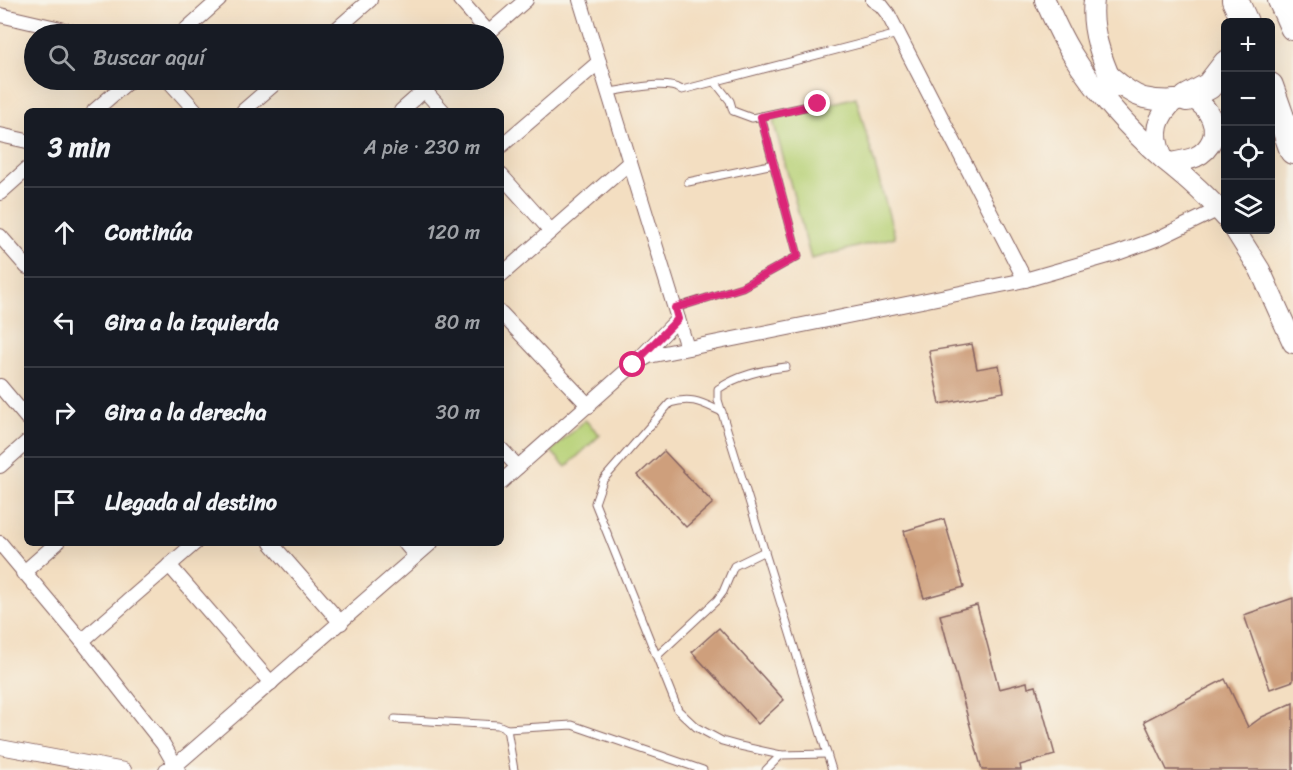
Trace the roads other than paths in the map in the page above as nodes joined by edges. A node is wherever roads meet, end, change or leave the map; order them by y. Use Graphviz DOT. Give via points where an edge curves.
graph roads {
  1 [pos="219,0"];
  2 [pos="370,0"];
  3 [pos="460,0"];
  4 [pos="526,0"];
  5 [pos="580,0"];
  6 [pos="873,0"];
  7 [pos="1045,0"];
  8 [pos="1094,0"];
  9 [pos="1227,0"];
  10 [pos="1235,0"];
  11 [pos="1281,0"];
  12 [pos="0,15"];
  13 [pos="1232,18"];
  14 [pos="1243,18"];
  15 [pos="39,24"];
  16 [pos="192,24"];
  17 [pos="342,24"];
  18 [pos="480,24"];
  19 [pos="499,24"];
  20 [pos="1293,27"];
  21 [pos="898,34"];
  22 [pos="599,62"];
  23 [pos="1221,70"];
  24 [pos="1109,75"];
  25 [pos="715,82"];
  26 [pos="118,90"];
  27 [pos="177,90"];
  28 [pos="267,90"];
  29 [pos="424,90"];
  30 [pos="608,92"];
  31 [pos="1275,96"];
  32 [pos="1181,99"];
  33 [pos="818,104"];
  34 [pos="97,108"];
  35 [pos="193,108"];
  36 [pos="246,108"];
  37 [pos="404,108"];
  38 [pos="440,108"];
  39 [pos="761,117"];
  40 [pos="1134,130"];
  41 [pos="0,135"];
  42 [pos="1293,139"];
  43 [pos="24,140"];
  44 [pos="504,143"];
  45 [pos="1293,151"];
  46 [pos="1166,160"];
  47 [pos="630,162"];
  48 [pos="774,164"];
  49 [pos="24,172"];
  50 [pos="504,178"];
  51 [pos="688,182"];
  52 [pos="0,193"];
  53 [pos="1221,212"];
  54 [pos="1221,213"];
  55 [pos="551,231"];
  56 [pos="1238,234"];
  57 [pos="0,236"];
  58 [pos="24,264"];
  59 [pos="504,272"];
  60 [pos="1025,280"];
  61 [pos="676,314"];
  62 [pos="504,316"];
  63 [pos="1293,343"];
  64 [pos="687,348"];
  65 [pos="633,365"];
  66 [pos="786,367"];
  67 [pos="0,386"];
  68 [pos="589,406"];
  69 [pos="722,412"];
  70 [pos="24,414"];
  71 [pos="24,445"];
  72 [pos="504,452"];
  73 [pos="0,466"];
  74 [pos="518,467"];
  75 [pos="504,479"];
  76 [pos="0,543"];
  77 [pos="54,546"];
  78 [pos="191,546"];
  79 [pos="274,546"];
  80 [pos="408,546"];
  81 [pos="428,546"];
  82 [pos="765,551"];
  83 [pos="416,556"];
  84 [pos="169,565"];
  85 [pos="24,573"];
  86 [pos="341,623"];
  87 [pos="82,641"];
  88 [pos="657,656"];
  89 [pos="271,683"];
  90 [pos="395,719"];
  91 [pos="507,729"];
  92 [pos="0,747"];
  93 [pos="827,754"];
  94 [pos="781,755"];
  95 [pos="73,765"];
  96 [pos="177,769"];
  97 [pos="124,770"];
  98 [pos="514,770"];
  99 [pos="703,770"];
  100 [pos="766,770"];
  101 [pos="832,770"];
  1 -- 16 [label="street"];
  2 -- 17 [label="street"];
  3 -- 18 [label="street"];
  4 -- 19 [label="street"];
  5 -- 22 [label="street"];
  6 -- 21 [label="street" via="888,14"];
  7 -- 40 [label="main road" via="1075,60"];
  8 -- 24 [label="main road" via="1094,27"];
  9 -- 13 [label="highway"];
  10 -- 14 [label="highway"];
  11 -- 20 [label="highway"];
  12 -- 15 [label="street"];
  21 -- 25 [label="lane"];
  21 -- 60 [label="street"];
  22 -- 30 [label="street"];
  22 -- 44 [label="street"];
  23 -- 32 [label="highway" via="1209,86"];
  24 -- 32 [label="main road" via="1144,98"];
  24 -- 40 [label="main road"];
  25 -- 30 [label="lane" via="682,90 675,85"];
  25 -- 39 [label="lane" via="733,111"];
  26 -- 34 [label="street"];
  27 -- 35 [label="street"];
  28 -- 36 [label="street"];
  29 -- 37 [label="street"];
  29 -- 38 [label="street"];
  30 -- 47 [label="street"];
  31 -- 42 [label="highway"];
  31 -- 45 [label="highway"];
  32 -- 46 [label="main road" via="1165,109 1156,132 1157,144"];
  32 -- 46 [label="main road" via="1203,106 1213,119 1214,136 1208,150 1193,160"];
  33 -- 39 [label="lane"];
  39 -- 48 [label="lane"];
  40 -- 46 [label="main road"];
  41 -- 43 [label="street"];
  46 -- 53 [label="main road"];
  47 -- 55 [label="street"];
  47 -- 61 [label="street"];
  48 -- 51 [label="lane"];
  48 -- 61 [label="lane" via="798,256 742,287"];
  49 -- 52 [label="street"];
  50 -- 55 [label="street"];
  54 -- 60 [label="street" via="1115,254"];
  55 -- 59 [label="street"];
  56 -- 63 [label="main road" via="1260,270"];
  57 -- 58 [label="street"];
  60 -- 64 [label="street"];
  61 -- 64 [label="street"];
  61 -- 65 [label="street"];
  62 -- 68 [label="street"];
  64 -- 65 [label="street" via="650,356"];
  65 -- 68 [label="street"];
  66 -- 69 [label="lane" via="760,370 718,389"];
  67 -- 70 [label="street"];
  68 -- 74 [label="street"];
  69 -- 82 [label="lane"];
  69 -- 88 [label="lane" via="693,399 670,403 603,480 595,503"];
  71 -- 73 [label="street"];
  72 -- 74 [label="street"];
  74 -- 75 [label="street"];
  76 -- 85 [label="street"];
  77 -- 85 [label="street"];
  78 -- 84 [label="street"];
  79 -- 86 [label="street"];
  80 -- 83 [label="street"];
  81 -- 83 [label="street"];
  82 -- 88 [label="lane" via="734,566 717,600"];
  82 -- 93 [label="lane"];
  83 -- 86 [label="street"];
  84 -- 87 [label="street"];
  84 -- 89 [label="street"];
  85 -- 87 [label="street"];
  86 -- 89 [label="street"];
  87 -- 96 [label="street" via="163,744"];
  88 -- 94 [label="lane" via="678,710 696,727 722,741"];
  89 -- 96 [label="street"];
  90 -- 91 [label="lane" via="498,725"];
  91 -- 98 [label="lane"];
  91 -- 99 [label="lane" via="572,725"];
  92 -- 95 [label="street"];
  93 -- 94 [label="lane"];
  93 -- 101 [label="lane"];
  94 -- 100 [label="lane"];
  95 -- 97 [label="street"];
}
